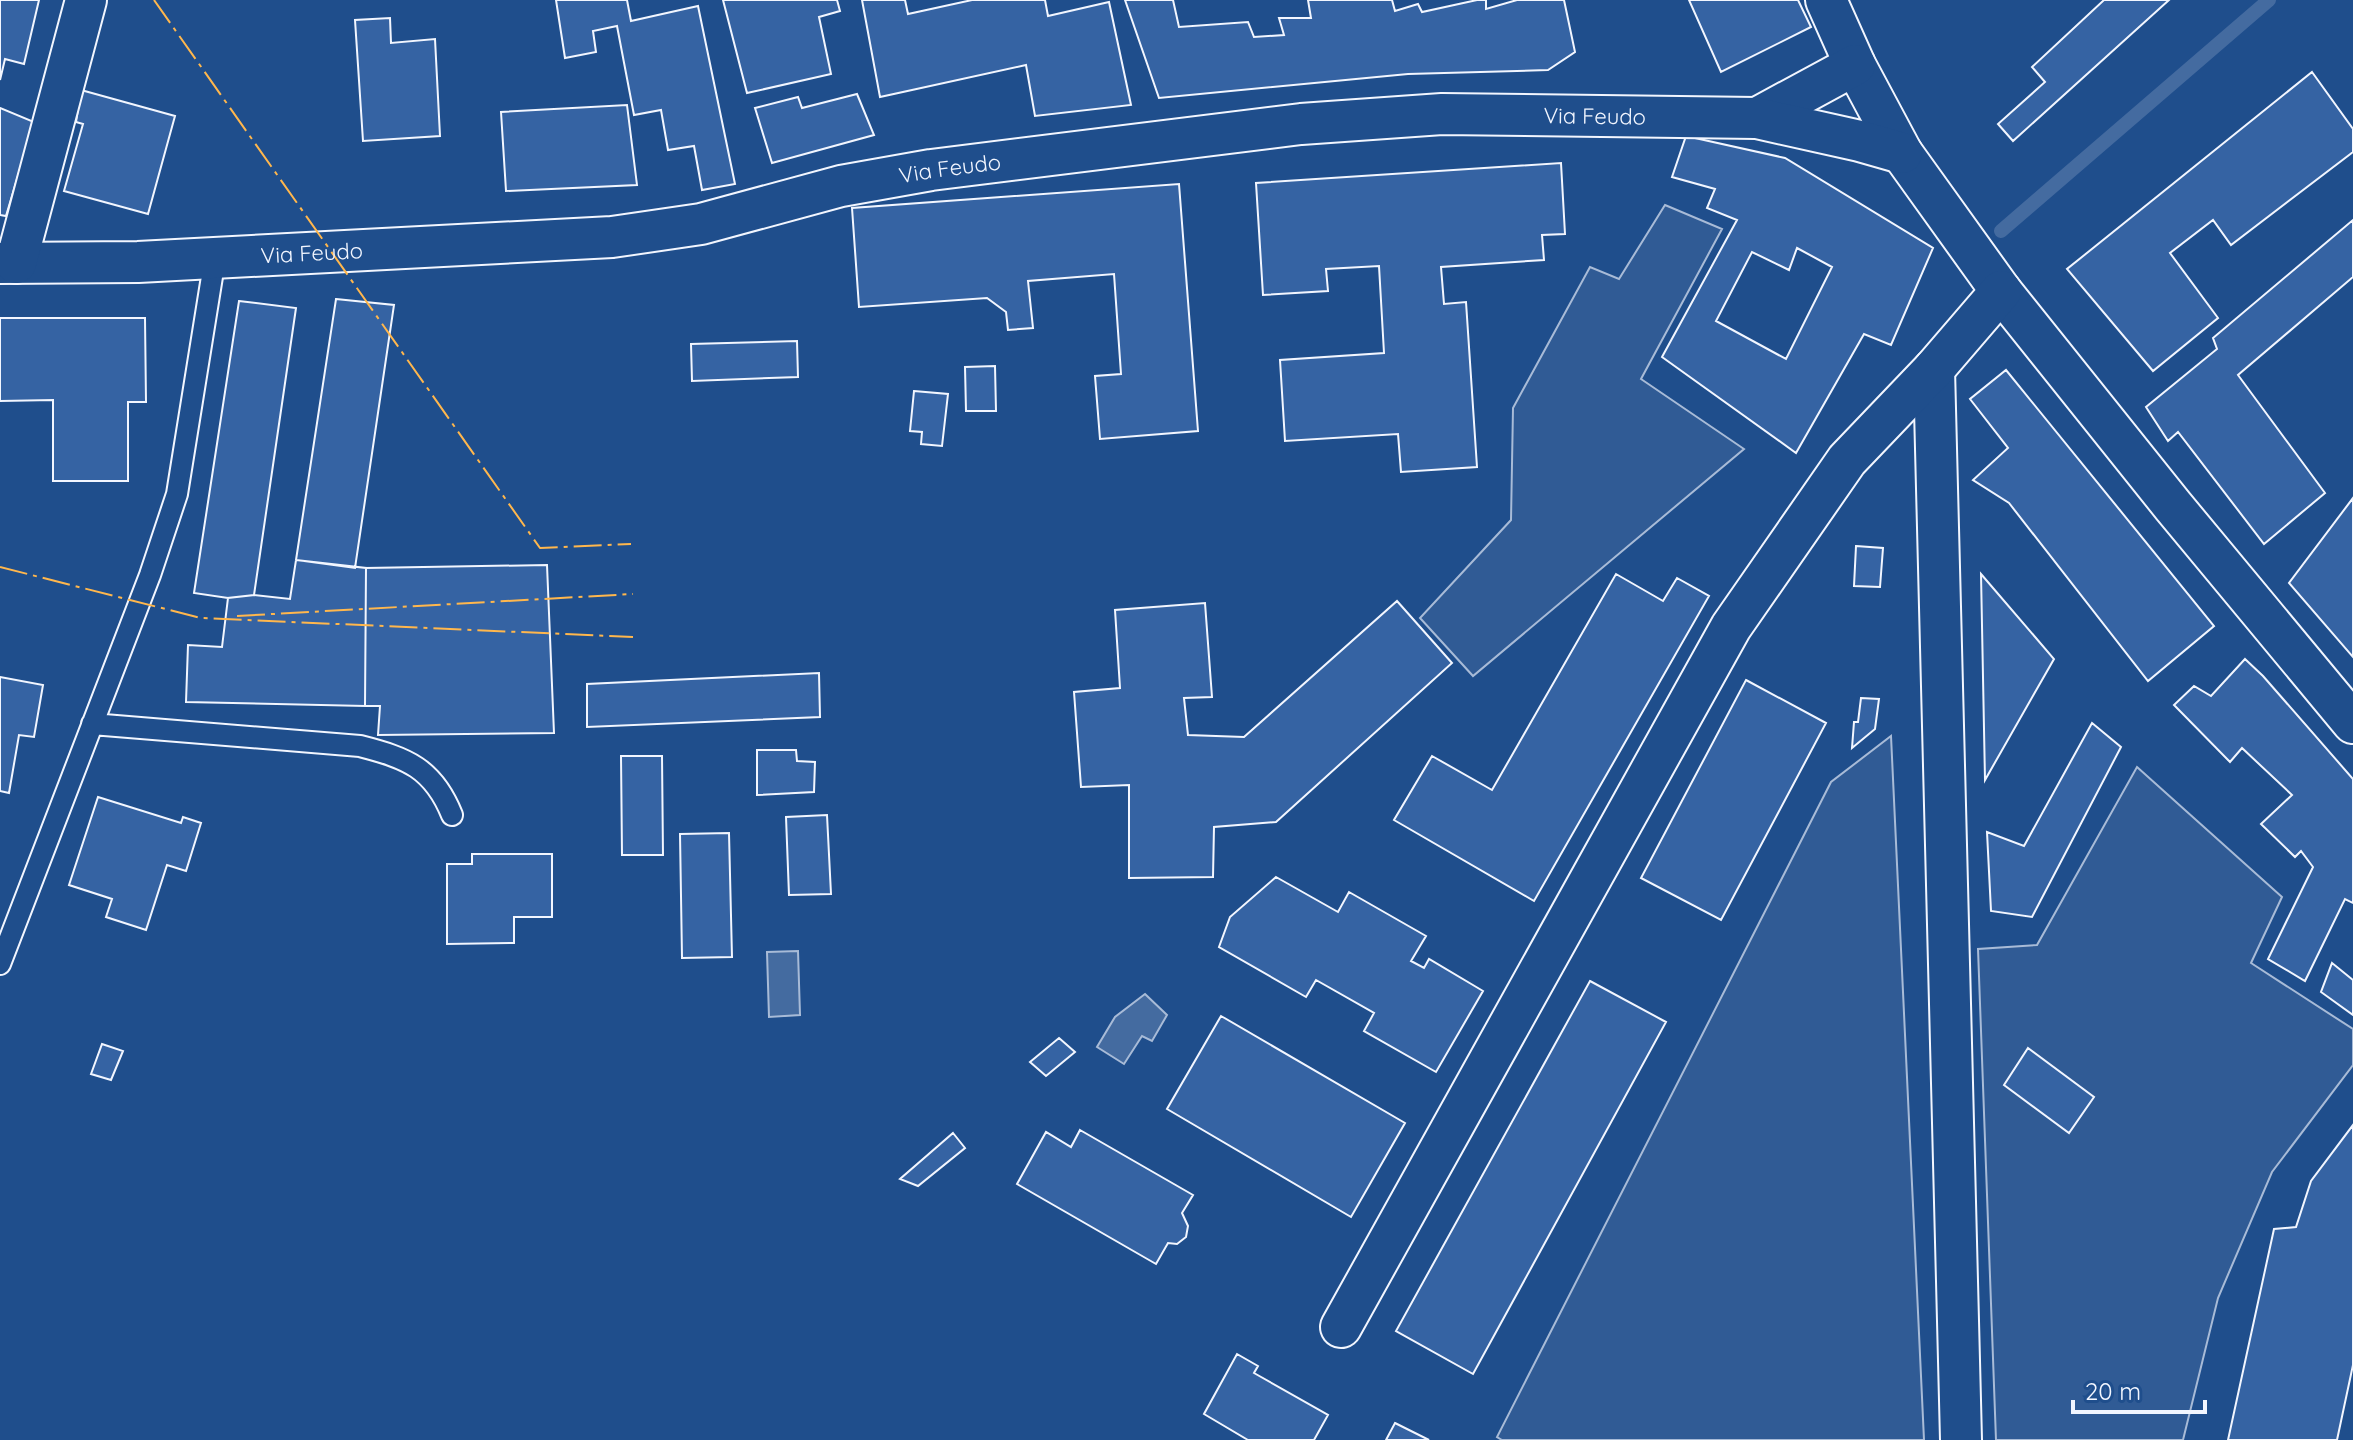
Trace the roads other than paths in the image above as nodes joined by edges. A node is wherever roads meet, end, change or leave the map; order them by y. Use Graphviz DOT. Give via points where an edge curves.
graph roads {
  1 [pos="86,0"];
  2 [pos="1826,0"];
  3 [pos="1855,65"];
  4 [pos="1757,118"];
  5 [pos="1902,153"];
  6 [pos="215,258"];
  7 [pos="8,263"];
  8 [pos="2001,291"];
  9 [pos="1934,369"];
  10 [pos="2353,723"];
  11 [pos="92,724"];
  12 [pos="452,815"];
  13 [pos="0,964"];
  14 [pos="1341,1327"];
  15 [pos="1961,1440"];
  1 -- 7 [label="street"];
  2 -- 3 [label="street"];
  3 -- 4 [label="street"];
  3 -- 5 [label="street"];
  4 -- 5 [label="street, Via Feudo"];
  4 -- 6 [label="street, Via Feudo" via="1442,114 1301,124 931,170 841,186 701,224 612,237"];
  5 -- 8 [label="street"];
  6 -- 7 [label="street, Via Feudo"];
  6 -- 11 [label="lane" via="177,494"];
  8 -- 9 [label="street"];
  8 -- 10 [label="street"];
  9 -- 14 [label="street" via="1847,460 1731,627"];
  9 -- 15 [label="street"];
  11 -- 12 [label="lane" via="360,746 414,764 445,797"];
  11 -- 13 [label="lane"];
}
